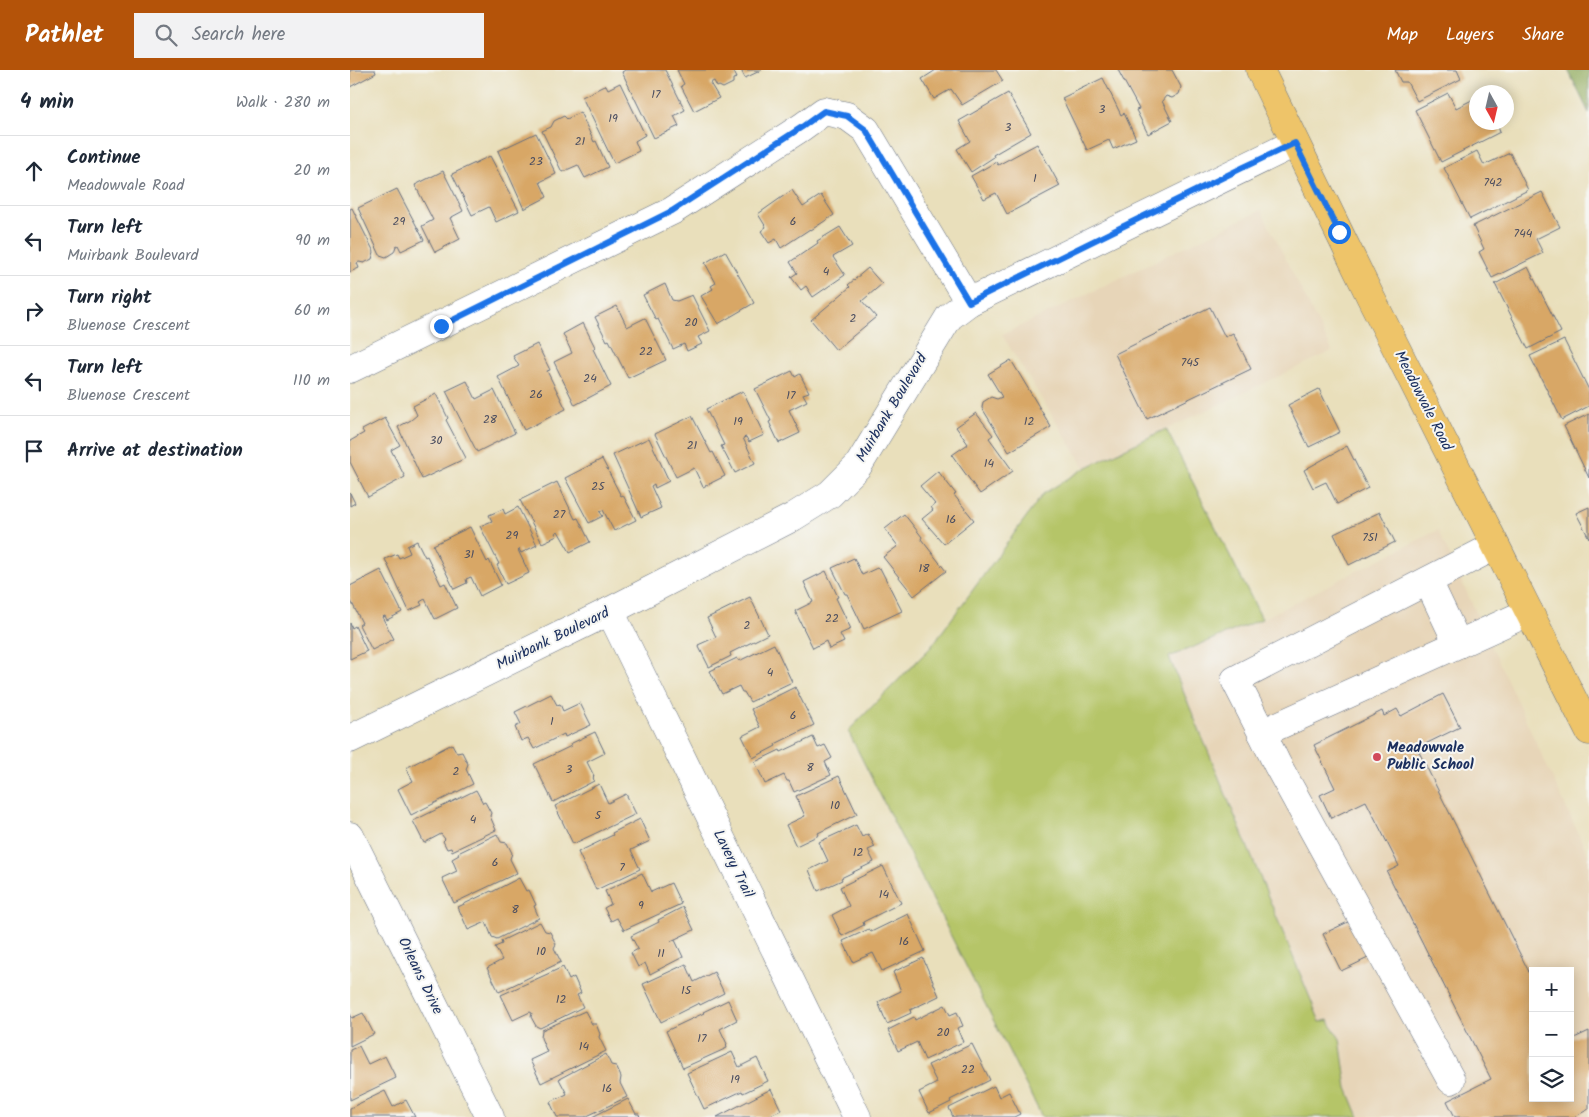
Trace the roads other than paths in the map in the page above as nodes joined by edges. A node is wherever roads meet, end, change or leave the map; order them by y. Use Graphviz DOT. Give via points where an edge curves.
graph roads {
  1 [pos="1260,70"];
  2 [pos="1295,143"];
  3 [pos="969,302"];
  4 [pos="350,369"];
  5 [pos="1495,546"];
  6 [pos="1428,581"];
  7 [pos="610,611"];
  8 [pos="1529,612"];
  9 [pos="1458,644"];
  10 [pos="1589,731"];
  11 [pos="1262,733"];
  12 [pos="350,739"];
  13 [pos="350,836"];
  14 [pos="1451,1080"];
  15 [pos="490,1117"];
  16 [pos="857,1117"];
  1 -- 2 [label="main road, Meadowvale Road"];
  2 -- 3 [label="street, Muirbank Boulevard"];
  2 -- 5 [label="main road, Meadowvale Road"];
  3 -- 4 [label="street" via="866,130 847,116 824,111 672,211"];
  3 -- 7 [label="street, Muirbank Boulevard" via="949,316 858,466 830,494 793,517"];
  5 -- 6 [label="street"];
  5 -- 8 [label="main road, Meadowvale Road"];
  6 -- 9 [label="street"];
  6 -- 11 [label="street" via="1236,680"];
  7 -- 12 [label="street, Muirbank Boulevard"];
  7 -- 16 [label="street, Lavery Trail"];
  8 -- 9 [label="street"];
  8 -- 10 [label="main road, Meadowvale Road"];
  9 -- 11 [label="street"];
  11 -- 14 [label="street"];
  13 -- 15 [label="street, Orleans Drive"];
}
